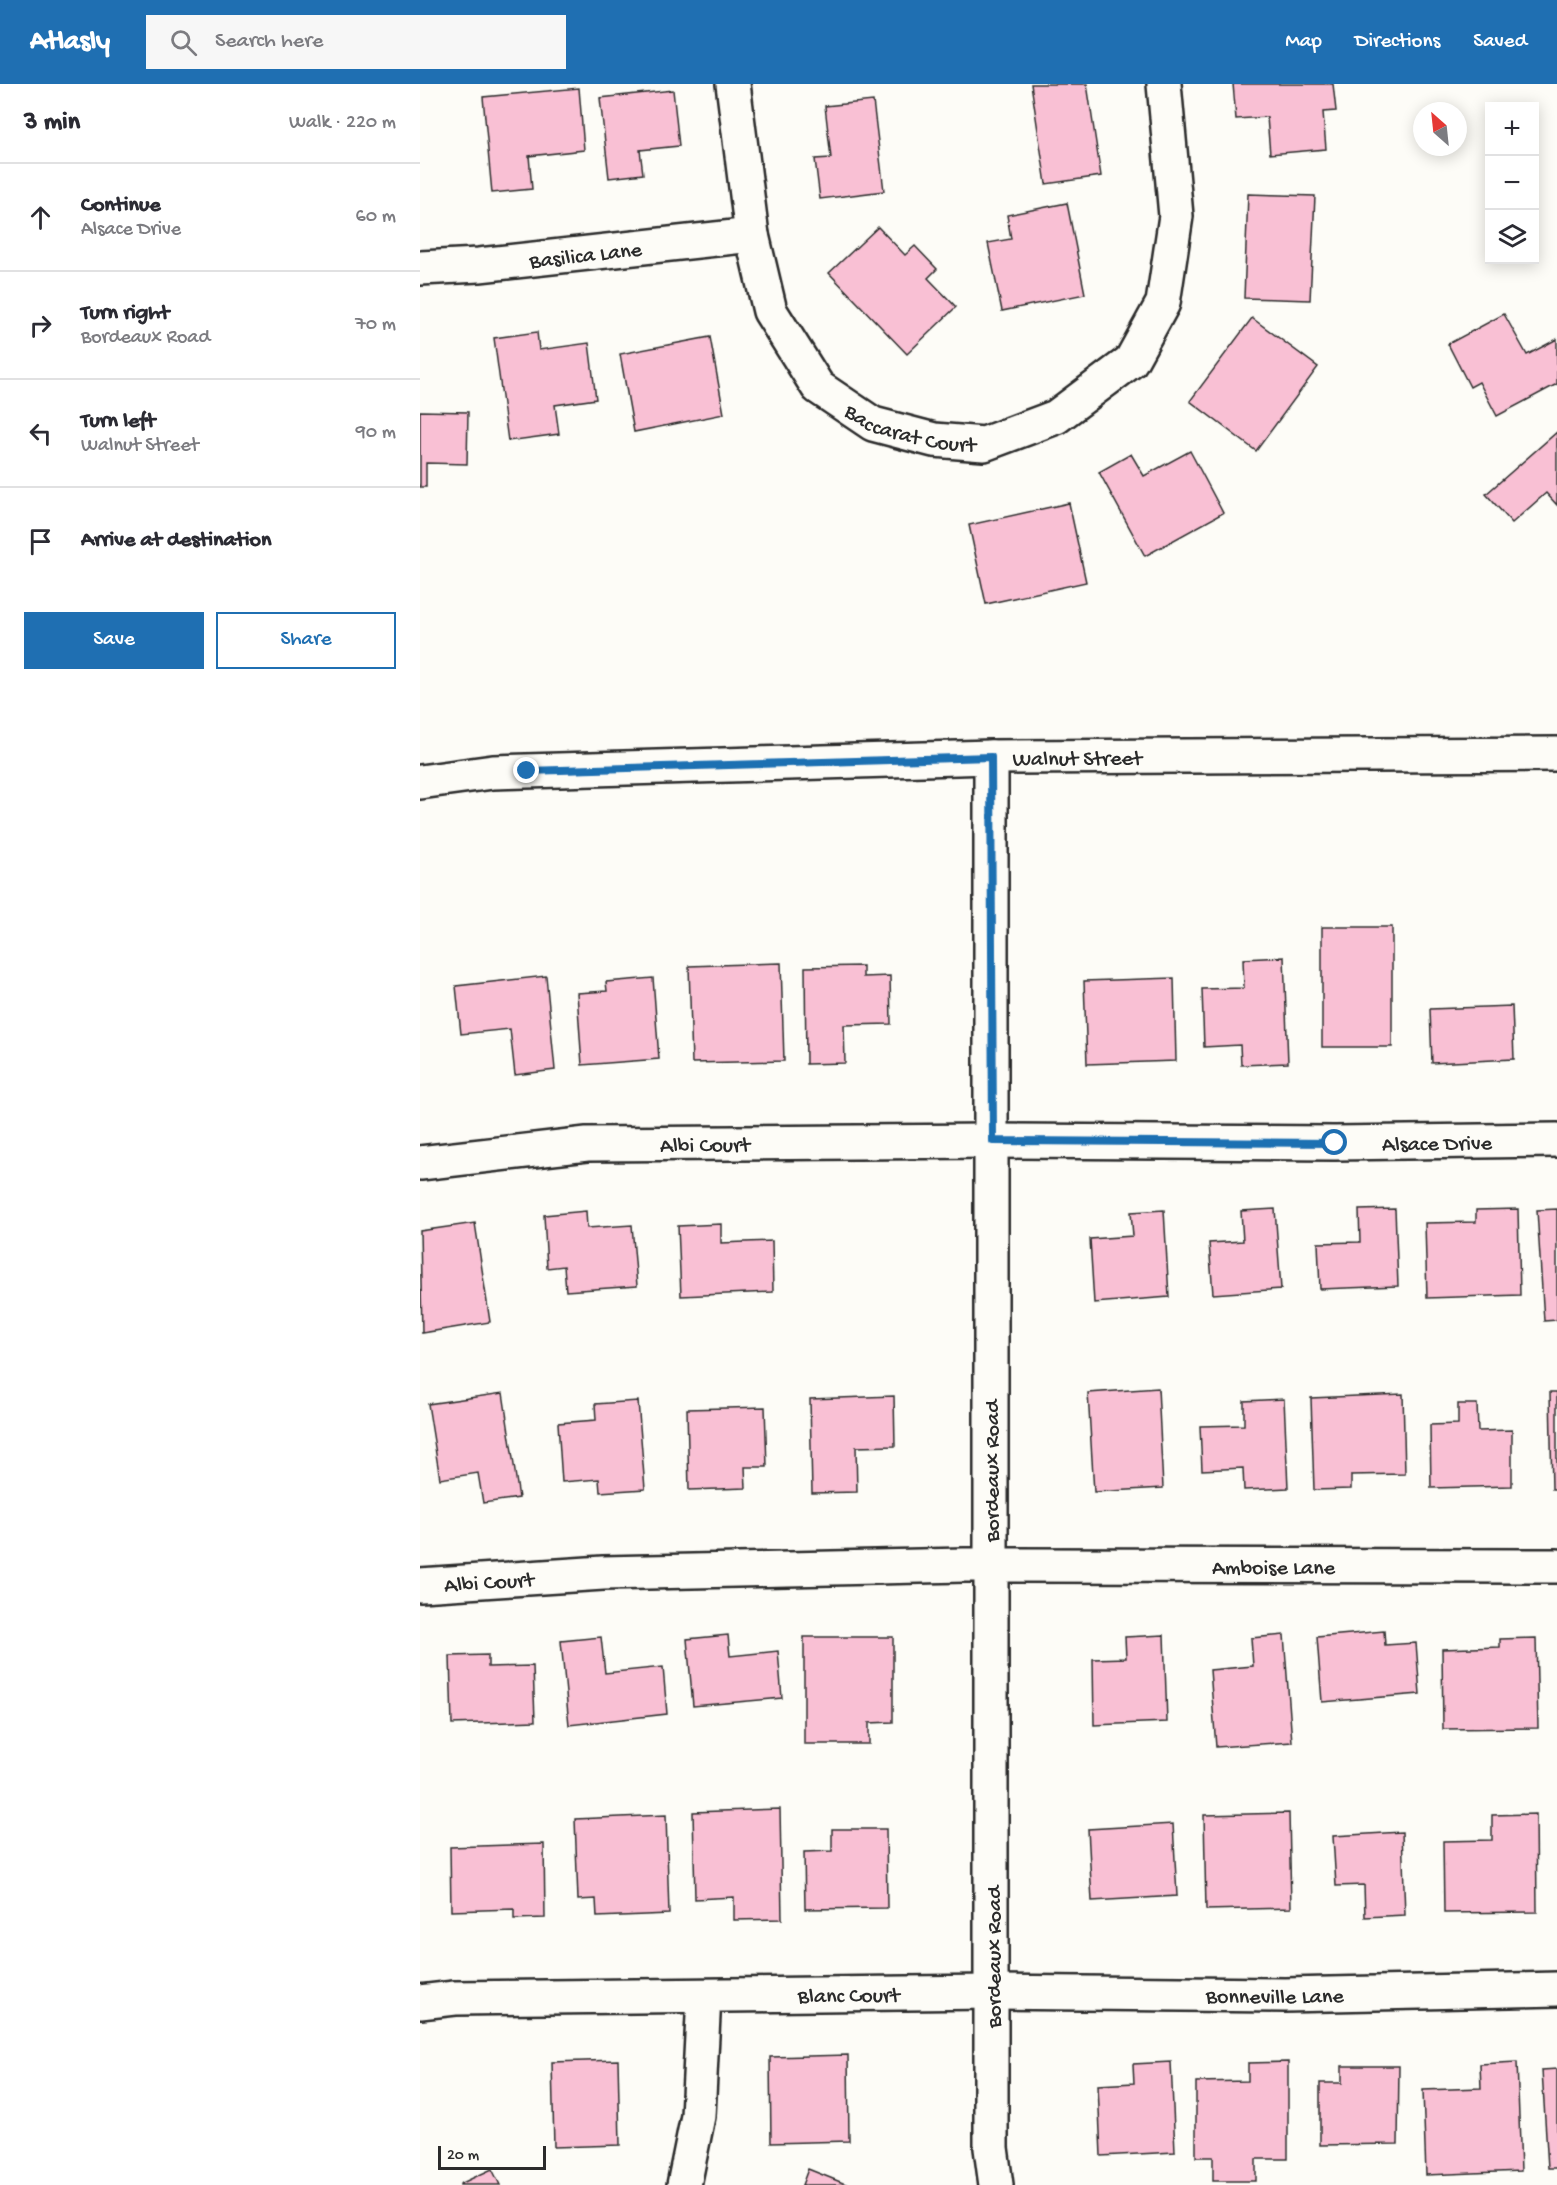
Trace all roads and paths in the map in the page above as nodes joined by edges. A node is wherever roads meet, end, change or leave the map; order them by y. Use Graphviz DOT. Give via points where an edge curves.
graph roads {
  1 [pos="733,84"];
  2 [pos="1164,84"];
  3 [pos="752,235"];
  4 [pos="420,268"];
  5 [pos="1557,754"];
  6 [pos="991,757"];
  7 [pos="420,783"];
  8 [pos="1557,1140"];
  9 [pos="993,1141"];
  10 [pos="420,1163"];
  11 [pos="990,1565"];
  12 [pos="1557,1566"];
  13 [pos="420,1585"];
  14 [pos="1557,1989"];
  15 [pos="992,1992"];
  16 [pos="704,1996"];
  17 [pos="420,2002"];
  18 [pos="684,2185"];
  19 [pos="996,2185"];
  1 -- 3 [label="street, Baccarat Court"];
  2 -- 3 [label="street, Baccarat Court" via="1176,216 1163,303 1131,361 1056,417 984,444 934,440 873,423 818,387 770,311"];
  3 -- 4 [label="street, Basilica Lane"];
  5 -- 6 [label="street, Walnut Street"];
  6 -- 7 [label="street, Walnut Street" via="493,772"];
  6 -- 9 [label="street, Bordeaux Road"];
  8 -- 9 [label="street, Alsace Drive"];
  9 -- 10 [label="street, Albi Court" via="587,1144"];
  9 -- 11 [label="street, Bordeaux Road"];
  11 -- 12 [label="street, Amboise Lane"];
  11 -- 13 [label="street, Albi Court" via="603,1573"];
  11 -- 15 [label="street, Bordeaux Road"];
  14 -- 15 [label="street, Bonneville Lane" via="1285,1995"];
  15 -- 16 [label="street, Blanc Court"];
  15 -- 19 [label="street, Bordeaux Road" via="992,2148"];
  16 -- 17 [label="street, Blanc Court" via="455,1998"];
  16 -- 18 [label="street" via="698,2116"];
}
